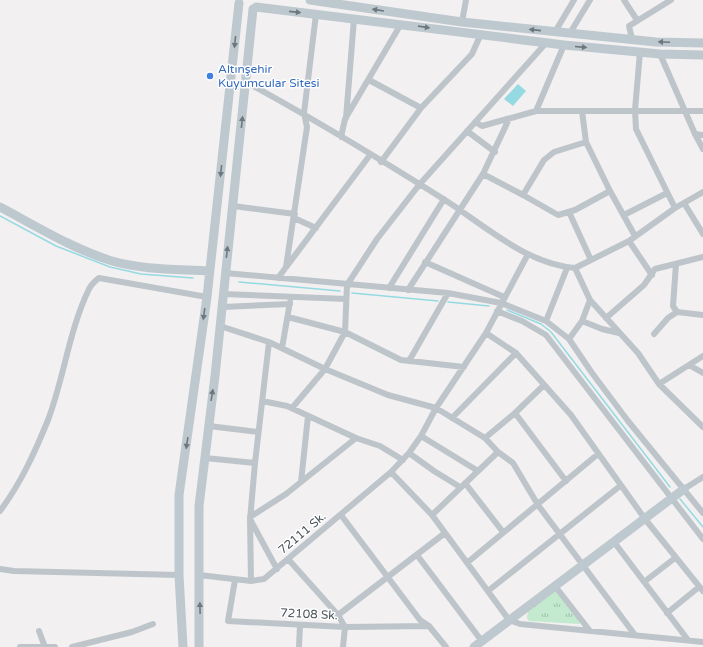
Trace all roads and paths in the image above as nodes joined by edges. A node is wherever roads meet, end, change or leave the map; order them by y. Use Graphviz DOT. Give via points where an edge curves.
graph roads {
  1 [pos="315,0"];
  2 [pos="466,0"];
  3 [pos="574,0"];
  4 [pos="590,0"];
  5 [pos="624,0"];
  6 [pos="671,0"];
  7 [pos="239,2"];
  8 [pos="256,6"];
  9 [pos="266,9"];
  10 [pos="316,14"];
  11 [pos="354,19"];
  12 [pos="637,20"];
  13 [pos="252,22"];
  14 [pos="462,22"];
  15 [pos="401,24"];
  16 [pos="555,32"];
  17 [pos="570,33"];
  18 [pos="480,36"];
  19 [pos="632,39"];
  20 [pos="546,43"];
  21 [pos="703,43"];
  22 [pos="564,45"];
  23 [pos="640,52"];
  24 [pos="660,54"];
  25 [pos="703,55"];
  26 [pos="369,80"];
  27 [pos="246,82"];
  28 [pos="421,108"];
  29 [pos="635,110"];
  30 [pos="536,111"];
  31 [pos="582,111"];
  32 [pos="685,111"];
  33 [pos="703,111"];
  34 [pos="304,113"];
  35 [pos="345,119"];
  36 [pos="509,119"];
  37 [pos="475,122"];
  38 [pos="468,131"];
  39 [pos="695,134"];
  40 [pos="703,135"];
  41 [pos="341,137"];
  42 [pos="586,142"];
  43 [pos="703,149"];
  44 [pos="495,152"];
  45 [pos="370,155"];
  46 [pos="381,162"];
  47 [pos="483,174"];
  48 [pos="419,185"];
  49 [pos="610,191"];
  50 [pos="703,192"];
  51 [pos="667,193"];
  52 [pos="523,195"];
  53 [pos="444,200"];
  54 [pos="684,203"];
  55 [pos="233,206"];
  56 [pos="0,207"];
  57 [pos="675,208"];
  58 [pos="460,210"];
  59 [pos="569,212"];
  60 [pos="624,215"];
  61 [pos="294,216"];
  62 [pos="316,228"];
  63 [pos="703,234"];
  64 [pos="635,236"];
  65 [pos="629,241"];
  66 [pos="528,254"];
  67 [pos="703,257"];
  68 [pos="591,260"];
  69 [pos="425,262"];
  70 [pos="676,264"];
  71 [pos="286,267"];
  72 [pos="567,268"];
  73 [pos="575,268"];
  74 [pos="209,271"];
  75 [pos="225,273"];
  76 [pos="652,275"];
  77 [pos="278,278"];
  78 [pos="347,285"];
  79 [pos="389,288"];
  80 [pos="408,290"];
  81 [pos="448,293"];
  82 [pos="223,294"];
  83 [pos="207,297"];
  84 [pos="290,297"];
  85 [pos="346,300"];
  86 [pos="502,300"];
  87 [pos="590,300"];
  88 [pos="290,304"];
  89 [pos="222,307"];
  90 [pos="497,311"];
  91 [pos="677,312"];
  92 [pos="703,315"];
  93 [pos="288,317"];
  94 [pos="606,318"];
  95 [pos="546,321"];
  96 [pos="582,321"];
  97 [pos="220,326"];
  98 [pos="345,332"];
  99 [pos="486,333"];
  100 [pos="619,333"];
  101 [pos="654,334"];
  102 [pos="569,339"];
  103 [pos="269,342"];
  104 [pos="282,348"];
  105 [pos="516,353"];
  106 [pos="703,356"];
  107 [pos="408,361"];
  108 [pos="689,365"];
  109 [pos="464,367"];
  110 [pos="324,369"];
  111 [pos="703,373"];
  112 [pos="659,384"];
  113 [pos="544,385"];
  114 [pos="262,401"];
  115 [pos="292,408"];
  116 [pos="436,408"];
  117 [pos="515,413"];
  118 [pos="308,416"];
  119 [pos="452,418"];
  120 [pos="209,426"];
  121 [pos="703,427"];
  122 [pos="258,432"];
  123 [pos="421,436"];
  124 [pos="356,438"];
  125 [pos="484,438"];
  126 [pos="498,452"];
  127 [pos="409,453"];
  128 [pos="598,454"];
  129 [pos="205,458"];
  130 [pos="404,460"];
  131 [pos="255,463"];
  132 [pos="478,471"];
  133 [pos="391,472"];
  134 [pos="703,477"];
  135 [pos="566,481"];
  136 [pos="301,482"];
  137 [pos="462,485"];
  138 [pos="620,486"];
  139 [pos="684,489"];
  140 [pos="672,498"];
  141 [pos="538,505"];
  142 [pos="0,511"];
  143 [pos="703,513"];
  144 [pos="341,515"];
  145 [pos="432,515"];
  146 [pos="645,518"];
  147 [pos="250,519"];
  148 [pos="503,532"];
  149 [pos="446,533"];
  150 [pos="560,534"];
  151 [pos="703,539"];
  152 [pos="614,542"];
  153 [pos="417,555"];
  154 [pos="675,558"];
  155 [pos="288,559"];
  156 [pos="468,562"];
  157 [pos="582,565"];
  158 [pos="0,569"];
  159 [pos="277,569"];
  160 [pos="179,574"];
  161 [pos="199,575"];
  162 [pos="388,576"];
  163 [pos="235,580"];
  164 [pos="251,581"];
  165 [pos="644,582"];
  166 [pos="555,586"];
  167 [pos="701,589"];
  168 [pos="488,591"];
  169 [pos="667,613"];
  170 [pos="338,615"];
  171 [pos="509,620"];
  172 [pos="152,624"];
  173 [pos="300,624"];
  174 [pos="429,626"];
  175 [pos="344,627"];
  176 [pos="39,631"];
  177 [pos="590,631"];
  178 [pos="635,635"];
  179 [pos="481,640"];
  180 [pos="688,640"];
  181 [pos="703,642"];
  182 [pos="20,647"];
  183 [pos="45,647"];
  184 [pos="55,647"];
  185 [pos="72,647"];
  186 [pos="183,647"];
  187 [pos="199,647"];
  188 [pos="299,647"];
  189 [pos="343,647"];
  190 [pos="446,647"];
  191 [pos="474,647"];
  14 -- 1 [label="main road, one-way"];
  2 -- 14 [label="street"];
  3 -- 16 [label="street"];
  4 -- 17 [label="street"];
  5 -- 12 [label="street"];
  6 -- 12 [label="street"];
  7 -- 8 [label="main road" via="247,10"];
  7 -- 74 [label="main road, one-way"];
  8 -- 9 [label="main road"];
  8 -- 13 [label="main road"];
  9 -- 10 [label="main road, one-way"];
  9 -- 13 [label="main road" via="255,15"];
  10 -- 11 [label="main road"];
  10 -- 34 [label="street"];
  11 -- 15 [label="main road"];
  11 -- 35 [label="street"];
  12 -- 19 [label="street" via="629,26"];
  13 -- 27 [label="main road"];
  16 -- 14 [label="main road, one-way"];
  15 -- 18 [label="main road, one-way"];
  15 -- 26 [label="street"];
  16 -- 17 [label="main road"];
  17 -- 19 [label="main road"];
  18 -- 20 [label="main road"];
  18 -- 28 [label="street" via="472,54"];
  21 -- 19 [label="main road, one-way"];
  20 -- 22 [label="main road"];
  20 -- 37 [label="street"];
  22 -- 23 [label="main road, one-way"];
  22 -- 30 [label="street"];
  23 -- 24 [label="main road"];
  23 -- 29 [label="street"];
  24 -- 25 [label="main road"];
  24 -- 32 [label="street"];
  26 -- 28 [label="street"];
  26 -- 35 [label="street"];
  27 -- 34 [label="street"];
  55 -- 27 [label="main road, one-way"];
  28 -- 46 [label="street"];
  29 -- 31 [label="street"];
  29 -- 32 [label="street"];
  29 -- 51 [label="street" via="636,129"];
  30 -- 31 [label="street"];
  30 -- 36 [label="street"];
  31 -- 42 [label="street"];
  32 -- 33 [label="street"];
  32 -- 39 [label="street"];
  34 -- 41 [label="street"];
  34 -- 61 [label="street" via="307,127"];
  35 -- 41 [label="street"];
  36 -- 37 [label="street" via="482,126"];
  36 -- 44 [label="street"];
  37 -- 38 [label="street"];
  38 -- 44 [label="street"];
  38 -- 48 [label="street"];
  39 -- 40 [label="street"];
  39 -- 43 [label="street"];
  41 -- 45 [label="street"];
  42 -- 49 [label="street"];
  42 -- 52 [label="street" via="554,152 544,160"];
  44 -- 47 [label="street"];
  45 -- 46 [label="street"];
  45 -- 62 [label="street"];
  46 -- 48 [label="street"];
  47 -- 52 [label="street"];
  47 -- 58 [label="street"];
  48 -- 53 [label="street"];
  48 -- 78 [label="street"];
  49 -- 59 [label="street"];
  49 -- 60 [label="street"];
  50 -- 54 [label="street"];
  51 -- 57 [label="street"];
  51 -- 60 [label="street"];
  52 -- 59 [label="street" via="558,215"];
  53 -- 58 [label="street"];
  53 -- 79 [label="street"];
  54 -- 57 [label="street"];
  54 -- 63 [label="street"];
  55 -- 61 [label="street"];
  75 -- 55 [label="main road, one-way"];
  56 -- 74 [label="main road" via="77,248 113,261"];
  57 -- 64 [label="street"];
  58 -- 66 [label="street"];
  58 -- 69 [label="street"];
  59 -- 68 [label="street"];
  60 -- 64 [label="street"];
  61 -- 62 [label="street"];
  61 -- 71 [label="street"];
  62 -- 71 [label="street"];
  64 -- 65 [label="street"];
  65 -- 68 [label="street"];
  65 -- 76 [label="street"];
  66 -- 72 [label="street"];
  66 -- 86 [label="street, 72111 Sk."];
  67 -- 70 [label="street"];
  68 -- 73 [label="street"];
  69 -- 80 [label="street"];
  69 -- 86 [label="street"];
  70 -- 76 [label="street" via="656,269"];
  70 -- 91 [label="street" via="673,306"];
  71 -- 77 [label="street"];
  72 -- 73 [label="street"];
  72 -- 95 [label="street"];
  73 -- 87 [label="street"];
  74 -- 83 [label="main road"];
  75 -- 77 [label="street"];
  75 -- 82 [label="main road"];
  76 -- 94 [label="street"];
  77 -- 78 [label="street"];
  78 -- 79 [label="street"];
  78 -- 85 [label="street"];
  79 -- 80 [label="street"];
  80 -- 81 [label="street"];
  81 -- 86 [label="street"];
  81 -- 107 [label="street"];
  82 -- 84 [label="street"];
  82 -- 89 [label="main road"];
  83 -- 142 [label="street" via="99,278 92,284 80,313 48,418 24,475"];
  83 -- 160 [label="main road, one-way" via="178,495"];
  84 -- 85 [label="street"];
  84 -- 88 [label="street"];
  85 -- 98 [label="street"];
  86 -- 90 [label="street, 72111 Sk."];
  86 -- 95 [label="street"];
  87 -- 94 [label="street"];
  87 -- 96 [label="street"];
  88 -- 89 [label="street"];
  88 -- 93 [label="street"];
  89 -- 97 [label="main road"];
  90 -- 99 [label="street, 72111 Sk."];
  90 -- 140 [label="street" via="522,321 546,335"];
  91 -- 92 [label="street"];
  91 -- 101 [label="street"];
  93 -- 98 [label="street"];
  93 -- 104 [label="street"];
  94 -- 100 [label="street"];
  95 -- 102 [label="street"];
  96 -- 100 [label="street"];
  96 -- 102 [label="street"];
  97 -- 103 [label="street"];
  120 -- 97 [label="main road, one-way"];
  98 -- 107 [label="street" via="401,360"];
  98 -- 110 [label="street"];
  99 -- 105 [label="street"];
  99 -- 109 [label="street, 72111 Sk."];
  100 -- 112 [label="street" via="638,353"];
  102 -- 139 [label="street" via="628,421"];
  103 -- 104 [label="street"];
  103 -- 114 [label="street"];
  104 -- 110 [label="street"];
  105 -- 113 [label="street"];
  105 -- 119 [label="street"];
  106 -- 108 [label="street"];
  107 -- 109 [label="street"];
  108 -- 111 [label="street"];
  108 -- 112 [label="street"];
  109 -- 116 [label="street, 72111 Sk."];
  110 -- 115 [label="street"];
  110 -- 116 [label="street" via="388,395"];
  112 -- 121 [label="street"];
  113 -- 117 [label="street"];
  113 -- 128 [label="street" via="571,416"];
  114 -- 115 [label="street"];
  114 -- 122 [label="street"];
  115 -- 118 [label="street"];
  116 -- 119 [label="street"];
  116 -- 123 [label="street, 72111 Sk."];
  117 -- 125 [label="street"];
  117 -- 135 [label="street"];
  118 -- 124 [label="street"];
  118 -- 136 [label="street"];
  119 -- 125 [label="street"];
  120 -- 122 [label="street"];
  120 -- 129 [label="main road"];
  122 -- 131 [label="street"];
  123 -- 127 [label="street, 72111 Sk."];
  123 -- 132 [label="street"];
  124 -- 130 [label="street" via="380,446"];
  124 -- 136 [label="street"];
  125 -- 126 [label="street"];
  126 -- 132 [label="street"];
  126 -- 141 [label="street" via="513,463"];
  127 -- 130 [label="street, 72111 Sk."];
  127 -- 137 [label="street" via="434,471"];
  128 -- 135 [label="street"];
  128 -- 138 [label="street"];
  129 -- 131 [label="street"];
  129 -- 161 [label="main road" via="200,506"];
  130 -- 133 [label="street, 72111 Sk."];
  131 -- 147 [label="street"];
  132 -- 137 [label="street"];
  133 -- 144 [label="street, 72111 Sk."];
  133 -- 145 [label="street"];
  134 -- 139 [label="street"];
  135 -- 141 [label="street"];
  136 -- 147 [label="street"];
  137 -- 145 [label="street"];
  137 -- 148 [label="street"];
  138 -- 146 [label="street"];
  138 -- 150 [label="street"];
  139 -- 140 [label="main road"];
  139 -- 143 [label="street"];
  140 -- 146 [label="main road"];
  140 -- 151 [label="street"];
  141 -- 148 [label="street"];
  141 -- 150 [label="street"];
  144 -- 155 [label="street, 72111 Sk."];
  144 -- 162 [label="street"];
  145 -- 149 [label="street"];
  146 -- 152 [label="main road"];
  146 -- 167 [label="street"];
  147 -- 159 [label="street"];
  147 -- 164 [label="street"];
  148 -- 156 [label="street"];
  149 -- 153 [label="street"];
  149 -- 156 [label="street"];
  150 -- 157 [label="street"];
  150 -- 168 [label="street"];
  152 -- 157 [label="main road"];
  152 -- 165 [label="street"];
  153 -- 162 [label="street"];
  153 -- 179 [label="street"];
  154 -- 165 [label="street"];
  155 -- 159 [label="street, 72111 Sk."];
  155 -- 170 [label="street"];
  156 -- 168 [label="street"];
  157 -- 166 [label="main road"];
  157 -- 178 [label="street"];
  158 -- 160 [label="street"];
  159 -- 164 [label="street, 72111 Sk." via="264,579"];
  160 -- 186 [label="main road"];
  161 -- 163 [label="street, 72111 Sk."];
  187 -- 161 [label="main road, one-way"];
  162 -- 170 [label="street"];
  162 -- 174 [label="street" via="420,620"];
  163 -- 164 [label="street, 72111 Sk."];
  163 -- 173 [label="street, 72108 Sk." via="228,621"];
  165 -- 169 [label="street"];
  166 -- 171 [label="main road"];
  166 -- 177 [label="street"];
  167 -- 169 [label="street"];
  168 -- 171 [label="street"];
  169 -- 180 [label="street"];
  170 -- 175 [label="street"];
  171 -- 177 [label="street" via="520,624"];
  171 -- 179 [label="main road"];
  172 -- 185 [label="street" via="132,632"];
  173 -- 175 [label="street, 72108 Sk."];
  173 -- 188 [label="street"];
  174 -- 175 [label="street, 72108 Sk."];
  174 -- 190 [label="street"];
  175 -- 189 [label="street"];
  176 -- 183 [label="street"];
  177 -- 178 [label="street"];
  178 -- 180 [label="street"];
  179 -- 191 [label="main road"];
  180 -- 181 [label="street"];
  182 -- 183 [label="street"];
  183 -- 184 [label="street"];
}
